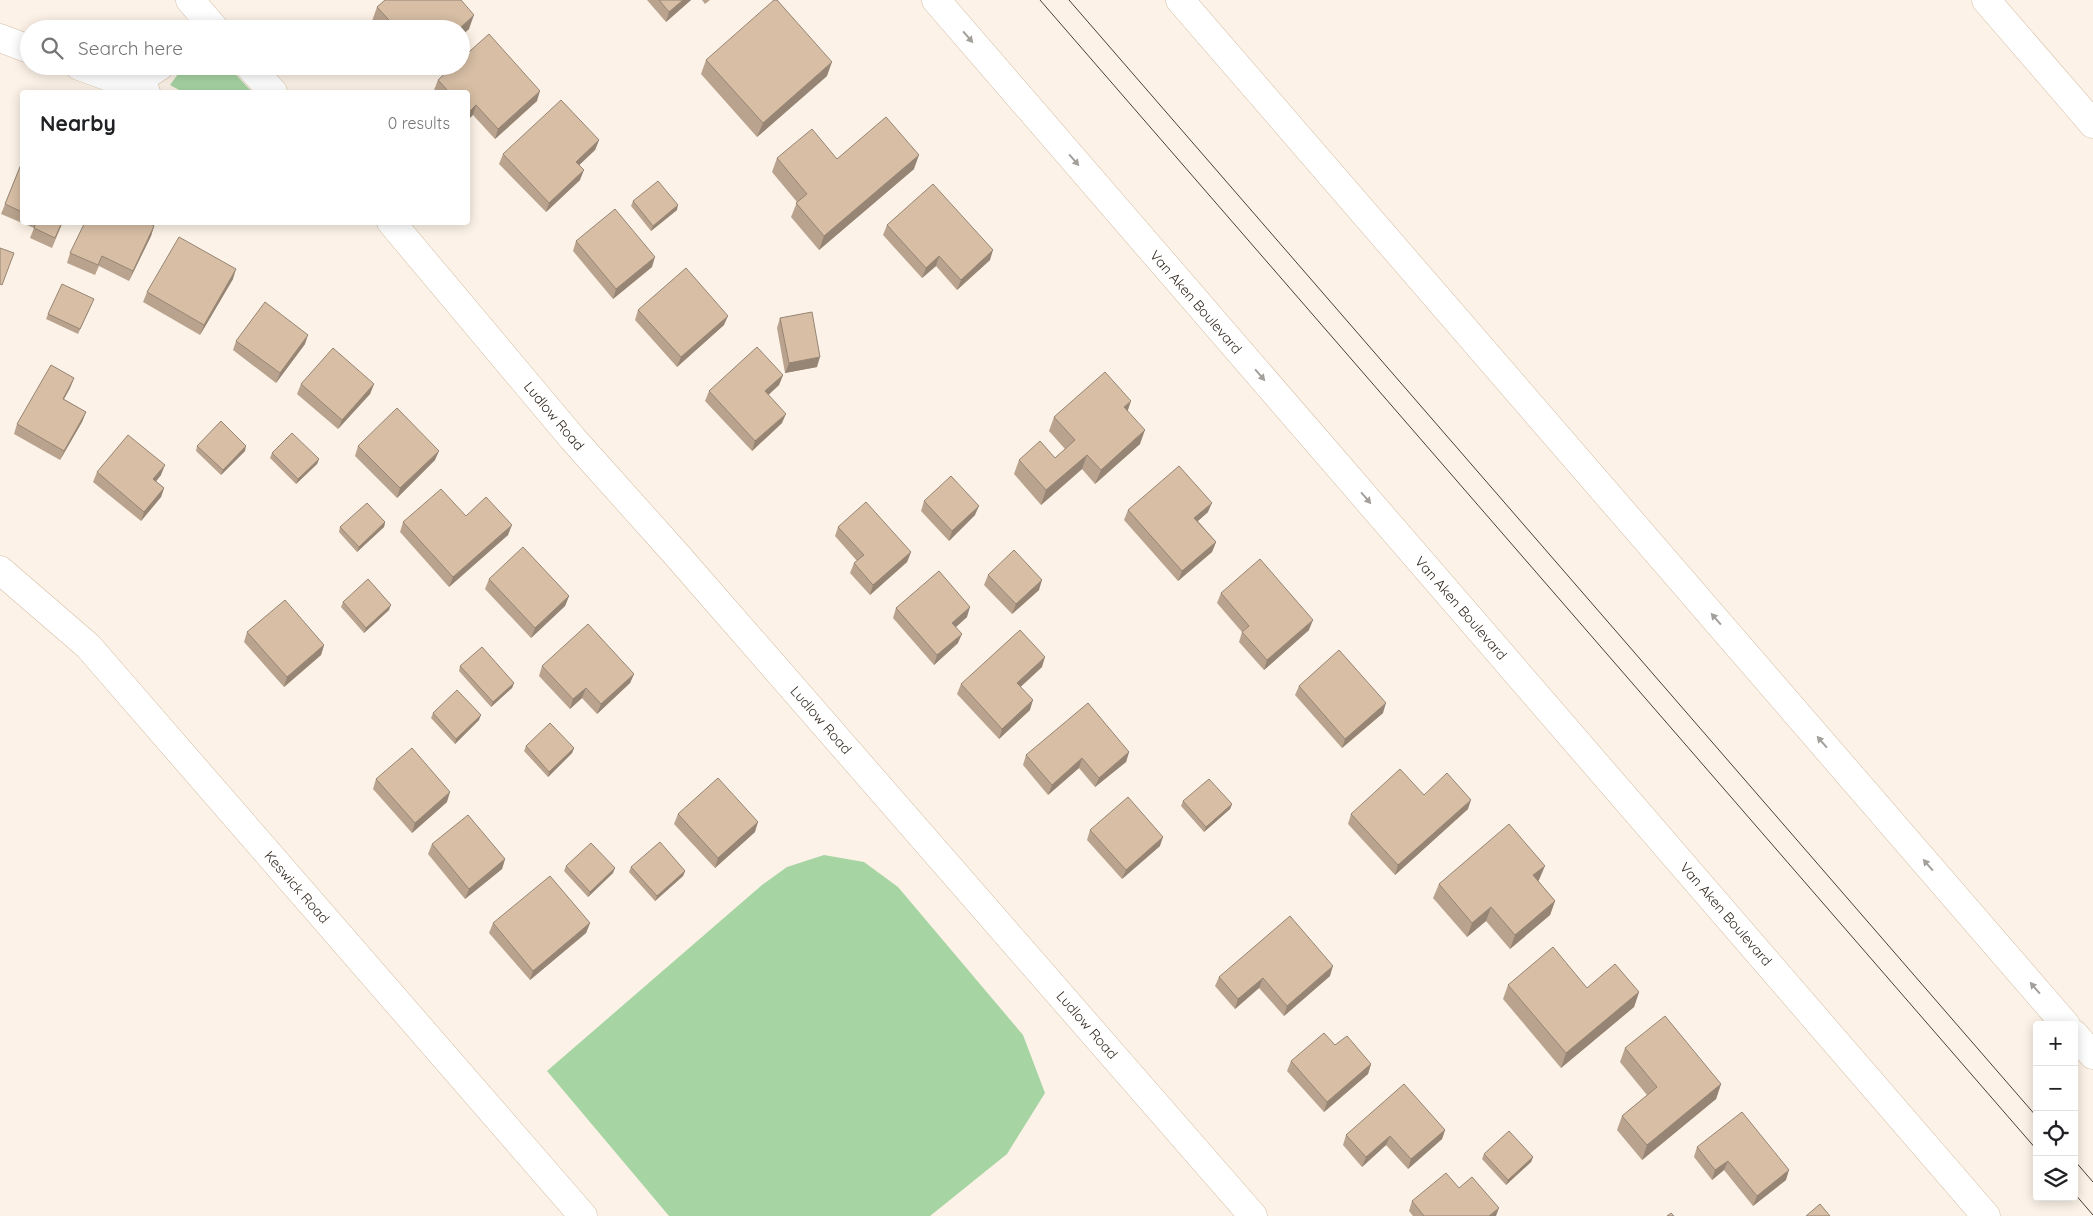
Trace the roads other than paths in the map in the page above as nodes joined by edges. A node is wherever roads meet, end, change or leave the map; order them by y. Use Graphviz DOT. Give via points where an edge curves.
graph roads {
  1 [pos="936,0"];
  2 [pos="1180,0"];
  3 [pos="1986,0"];
  4 [pos="192,12"];
  5 [pos="203,20"];
  6 [pos="0,38"];
  7 [pos="20,46"];
  8 [pos="104,75"];
  9 [pos="151,75"];
  10 [pos="257,75"];
  11 [pos="139,88"];
  12 [pos="271,90"];
  13 [pos="2093,124"];
  14 [pos="393,225"];
  15 [pos="0,570"];
  16 [pos="2063,1021"];
  17 [pos="2078,1039"];
  18 [pos="2093,1056"];
  19 [pos="583,1216"];
  20 [pos="1253,1216"];
  21 [pos="1986,1216"];
  1 -- 21 [label="main road, Van Aken Boulevard, one-way"];
  16 -- 2 [label="main road, one-way"];
  3 -- 13 [label="main road"];
  4 -- 5 [label="main road"];
  6 -- 7 [label="main road"];
  8 -- 11 [label="main road"];
  9 -- 11 [label="main road"];
  10 -- 12 [label="main road"];
  14 -- 20 [label="main road, Ludlow Road" via="573,439"];
  15 -- 19 [label="main road, Keswick Road" via="88,646"];
  17 -- 18 [label="main road"];
}
